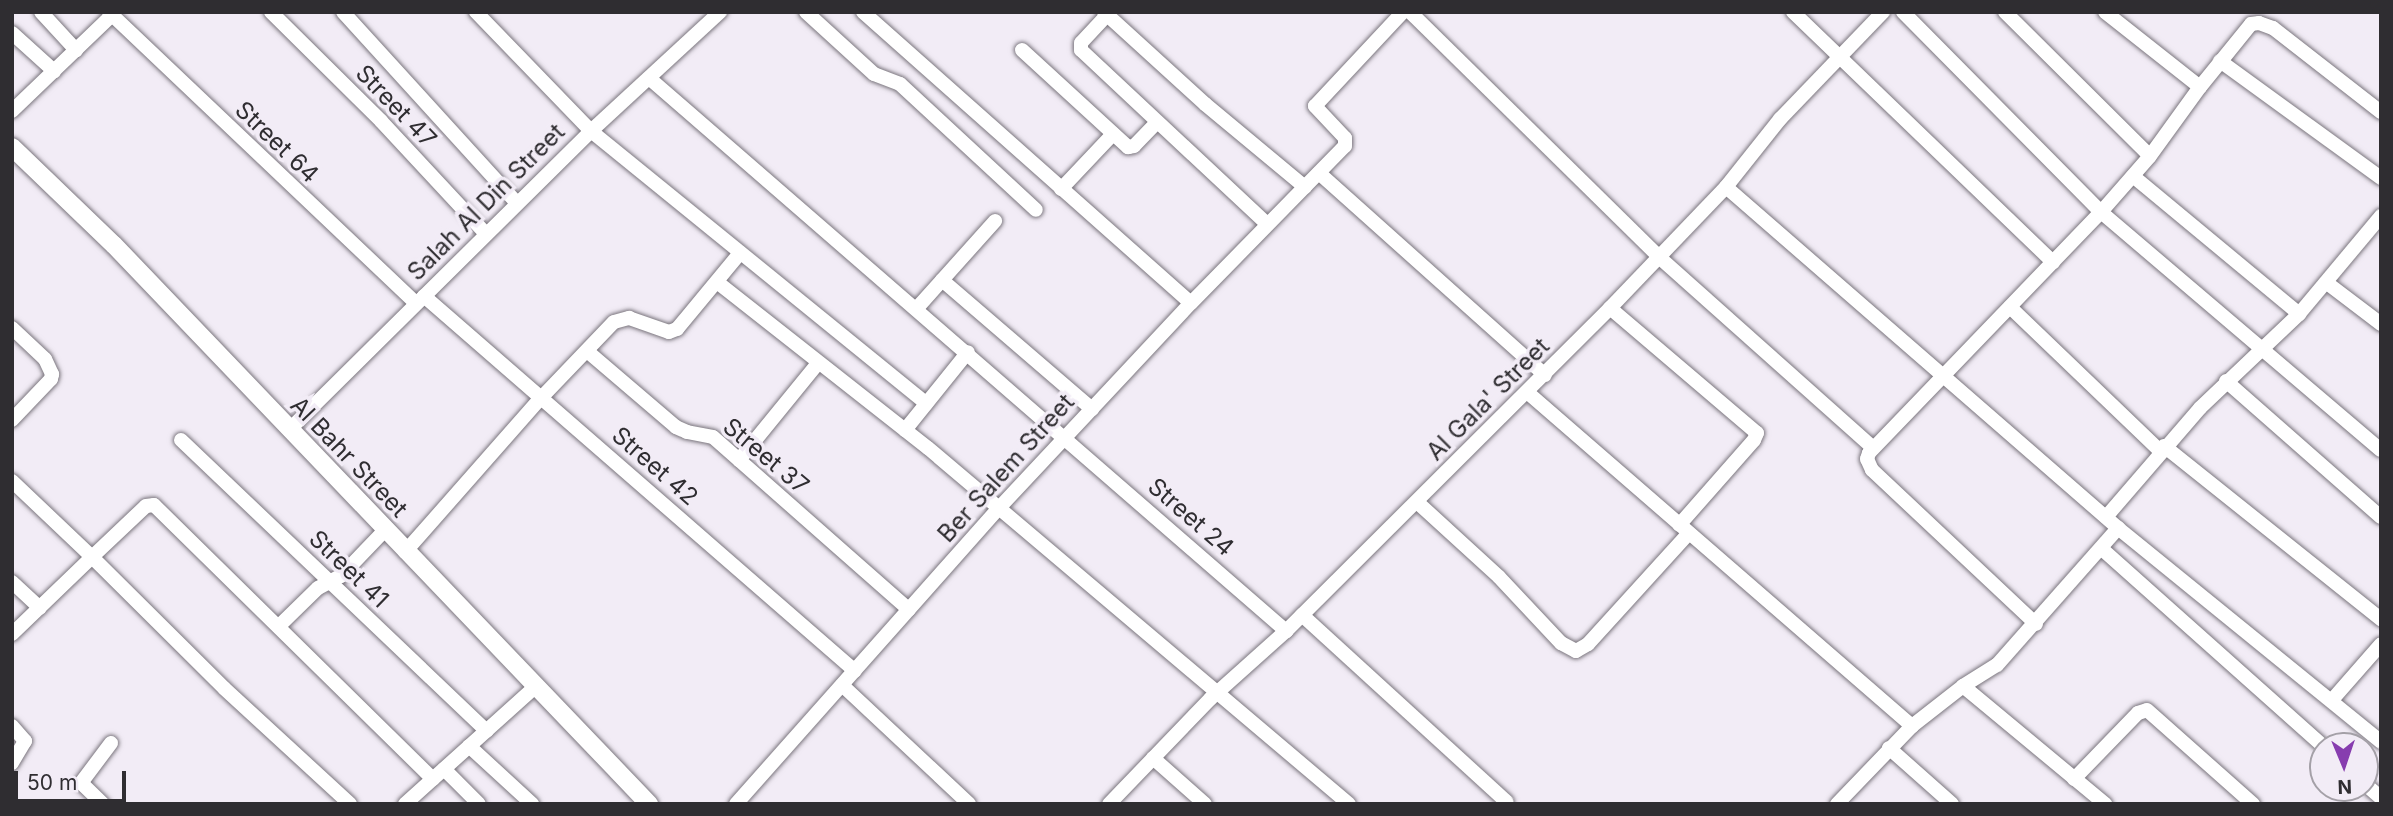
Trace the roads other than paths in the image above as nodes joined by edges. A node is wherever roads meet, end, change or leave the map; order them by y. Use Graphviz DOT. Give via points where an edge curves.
graph roads {
  1 [pos="41,12"];
  2 [pos="271,12"];
  3 [pos="343,12"];
  4 [pos="475,12"];
  5 [pos="720,12"];
  6 [pos="806,12"];
  7 [pos="863,12"];
  8 [pos="1403,12"];
  9 [pos="1410,12"];
  10 [pos="1793,12"];
  11 [pos="1883,12"];
  12 [pos="1903,12"];
  13 [pos="2005,12"];
  14 [pos="2105,12"];
  15 [pos="110,14"];
  16 [pos="1105,14"];
  17 [pos="12,33"];
  18 [pos="76,50"];
  19 [pos="1022,50"];
  20 [pos="1838,58"];
  21 [pos="2220,61"];
  22 [pos="54,71"];
  23 [pos="649,78"];
  24 [pos="2200,87"];
  25 [pos="12,111"];
  26 [pos="2381,112"];
  27 [pos="1157,122"];
  28 [pos="591,131"];
  29 [pos="1113,134"];
  30 [pos="12,147"];
  31 [pos="2150,156"];
  32 [pos="1319,173"];
  33 [pos="2133,176"];
  34 [pos="2381,178"];
  35 [pos="1305,187"];
  36 [pos="1726,187"];
  37 [pos="1061,188"];
  38 [pos="517,203"];
  39 [pos="1036,210"];
  40 [pos="2101,212"];
  41 [pos="2381,216"];
  42 [pos="995,221"];
  43 [pos="1268,224"];
  44 [pos="486,234"];
  45 [pos="740,253"];
  46 [pos="1660,258"];
  47 [pos="2053,262"];
  48 [pos="942,280"];
  49 [pos="717,282"];
  50 [pos="2327,283"];
  51 [pos="420,300"];
  52 [pos="1191,303"];
  53 [pos="2010,307"];
  54 [pos="917,308"];
  55 [pos="1611,308"];
  56 [pos="2299,314"];
  57 [pos="2381,324"];
  58 [pos="12,328"];
  59 [pos="587,351"];
  60 [pos="2263,351"];
  61 [pos="968,352"];
  62 [pos="818,363"];
  63 [pos="1545,375"];
  64 [pos="1943,376"];
  65 [pos="2226,381"];
  66 [pos="1527,393"];
  67 [pos="541,398"];
  68 [pos="926,403"];
  69 [pos="1092,409"];
  70 [pos="12,420"];
  71 [pos="289,430"];
  72 [pos="905,430"];
  73 [pos="1065,437"];
  74 [pos="181,440"];
  75 [pos="1873,448"];
  76 [pos="2162,448"];
  77 [pos="2381,450"];
  78 [pos="739,460"];
  79 [pos="12,481"];
  80 [pos="1417,502"];
  81 [pos="999,508"];
  82 [pos="2106,517"];
  83 [pos="2381,517"];
  84 [pos="2118,528"];
  85 [pos="1684,529"];
  86 [pos="385,530"];
  87 [pos="2102,550"];
  88 [pos="405,552"];
  89 [pos="92,557"];
  90 [pos="12,582"];
  91 [pos="330,583"];
  92 [pos="40,608"];
  93 [pos="909,610"];
  94 [pos="1302,615"];
  95 [pos="2381,619"];
  96 [pos="2036,624"];
  97 [pos="279,626"];
  98 [pos="1286,631"];
  99 [pos="12,634"];
  100 [pos="2381,644"];
  101 [pos="855,671"];
  102 [pos="842,685"];
  103 [pos="536,686"];
  104 [pos="1963,686"];
  105 [pos="1218,692"];
  106 [pos="2332,700"];
  107 [pos="12,726"];
  108 [pos="1912,726"];
  109 [pos="486,731"];
  110 [pos="2309,734"];
  111 [pos="2381,742"];
  112 [pos="111,743"];
  113 [pos="469,746"];
  114 [pos="1889,748"];
  115 [pos="1153,758"];
  116 [pos="12,764"];
  117 [pos="439,774"];
  118 [pos="2074,779"];
  119 [pos="1507,802"];
  120 [pos="103,804"];
  121 [pos="350,804"];
  122 [pos="405,804"];
  123 [pos="479,804"];
  124 [pos="532,804"];
  125 [pos="649,804"];
  126 [pos="736,804"];
  127 [pos="969,804"];
  128 [pos="1109,804"];
  129 [pos="1205,804"];
  130 [pos="1349,804"];
  131 [pos="1837,804"];
  132 [pos="1952,804"];
  133 [pos="2105,804"];
  134 [pos="2253,804"];
  1 -- 18 [label="street"];
  2 -- 44 [label="street, Street 47"];
  3 -- 38 [label="street"];
  4 -- 28 [label="street"];
  5 -- 23 [label="street, Salah Al Din Street"];
  6 -- 39 [label="street" via="874,74 900,84"];
  7 -- 37 [label="street"];
  8 -- 32 [label="street, Ber Salem Street" via="1315,106 1346,143"];
  9 -- 46 [label="street"];
  10 -- 20 [label="street"];
  11 -- 20 [label="street, Al Gala' Street"];
  12 -- 40 [label="street"];
  13 -- 31 [label="street"];
  14 -- 24 [label="street"];
  15 -- 18 [label="street"];
  15 -- 51 [label="street, Street 64"];
  16 -- 27 [label="street" via="1081,43 1081,50"];
  16 -- 35 [label="street"];
  17 -- 22 [label="street"];
  18 -- 22 [label="street"];
  19 -- 29 [label="street"];
  20 -- 36 [label="street, Al Gala' Street" via="1780,119"];
  20 -- 47 [label="street"];
  21 -- 24 [label="street"];
  21 -- 26 [label="street" via="2251,24 2266,25"];
  21 -- 34 [label="street"];
  22 -- 25 [label="street"];
  23 -- 28 [label="street, Salah Al Din Street"];
  23 -- 54 [label="street, Street 24"];
  24 -- 31 [label="street"];
  27 -- 29 [label="street" via="1131,147"];
  27 -- 43 [label="street"];
  28 -- 38 [label="street, Salah Al Din Street"];
  28 -- 45 [label="street"];
  29 -- 37 [label="street"];
  30 -- 71 [label="street, Al Bahr Street" via="114,245"];
  31 -- 33 [label="street"];
  32 -- 35 [label="street, Ber Salem Street"];
  32 -- 63 [label="street"];
  33 -- 40 [label="street"];
  33 -- 56 [label="street"];
  35 -- 43 [label="street, Ber Salem Street"];
  36 -- 46 [label="street, Al Gala' Street"];
  36 -- 64 [label="street"];
  37 -- 52 [label="street"];
  38 -- 44 [label="street, Salah Al Din Street"];
  40 -- 47 [label="street"];
  40 -- 60 [label="street"];
  41 -- 50 [label="street"];
  42 -- 48 [label="street"];
  43 -- 52 [label="street, Ber Salem Street"];
  44 -- 51 [label="street, Salah Al Din Street"];
  45 -- 49 [label="street"];
  45 -- 68 [label="street"];
  46 -- 55 [label="street, Al Gala' Street"];
  46 -- 75 [label="street"];
  47 -- 53 [label="street"];
  48 -- 54 [label="street"];
  48 -- 69 [label="street"];
  49 -- 59 [label="street" via="673,331 623,318"];
  49 -- 62 [label="street"];
  50 -- 56 [label="street"];
  50 -- 57 [label="street"];
  51 -- 67 [label="street, Street 42"];
  51 -- 71 [label="street, Salah Al Din Street"];
  52 -- 69 [label="street, Ber Salem Street"];
  53 -- 64 [label="street"];
  53 -- 76 [label="street"];
  54 -- 61 [label="street, Street 24"];
  55 -- 63 [label="street, Al Gala' Street"];
  55 -- 85 [label="street" via="1757,433"];
  56 -- 60 [label="street"];
  58 -- 70 [label="street" via="45,359 52,374"];
  59 -- 67 [label="street"];
  59 -- 78 [label="street, Street 37" via="676,427 713,437"];
  60 -- 65 [label="street"];
  60 -- 77 [label="street"];
  61 -- 68 [label="street"];
  61 -- 73 [label="street, Street 24"];
  62 -- 72 [label="street"];
  62 -- 78 [label="street"];
  63 -- 66 [label="street, Al Gala' Street"];
  64 -- 75 [label="street"];
  64 -- 82 [label="street"];
  65 -- 76 [label="street"];
  65 -- 83 [label="street"];
  66 -- 80 [label="street, Al Gala' Street"];
  66 -- 85 [label="street"];
  67 -- 88 [label="street"];
  67 -- 101 [label="street, Street 42"];
  68 -- 72 [label="street"];
  69 -- 73 [label="street, Ber Salem Street"];
  71 -- 86 [label="street, Al Bahr Street"];
  72 -- 81 [label="street"];
  73 -- 81 [label="street, Ber Salem Street"];
  73 -- 98 [label="street, Street 24"];
  74 -- 91 [label="street, Street 41"];
  75 -- 96 [label="street" via="1867,459 1872,470"];
  76 -- 82 [label="street"];
  76 -- 95 [label="street"];
  78 -- 93 [label="street, Street 37"];
  79 -- 89 [label="street"];
  80 -- 85 [label="street" via="1499,577 1561,643 1576,651 1588,644"];
  80 -- 94 [label="street, Al Gala' Street"];
  81 -- 93 [label="street, Ber Salem Street"];
  81 -- 105 [label="street"];
  82 -- 84 [label="street"];
  84 -- 87 [label="street"];
  84 -- 106 [label="street"];
  85 -- 108 [label="street"];
  86 -- 88 [label="street, Al Bahr Street"];
  86 -- 91 [label="street"];
  87 -- 96 [label="street"];
  87 -- 110 [label="street"];
  88 -- 103 [label="street, Al Bahr Street"];
  89 -- 92 [label="street"];
  89 -- 97 [label="street" via="146,506 154,505"];
  89 -- 121 [label="street"];
  90 -- 92 [label="street"];
  91 -- 97 [label="street" via="318,588"];
  91 -- 109 [label="street, Street 41"];
  92 -- 99 [label="street"];
  93 -- 101 [label="street, Ber Salem Street"];
  94 -- 98 [label="street, Al Gala' Street"];
  94 -- 119 [label="street"];
  96 -- 104 [label="street" via="1997,665"];
  97 -- 117 [label="street"];
  98 -- 105 [label="street, Al Gala' Street"];
  100 -- 106 [label="street"];
  101 -- 102 [label="street, Ber Salem Street"];
  102 -- 126 [label="street, Ber Salem Street"];
  102 -- 127 [label="street"];
  103 -- 109 [label="street"];
  103 -- 125 [label="street, Al Bahr Street"];
  104 -- 108 [label="street"];
  104 -- 118 [label="street"];
  105 -- 115 [label="street, Al Gala' Street"];
  105 -- 130 [label="street"];
  106 -- 111 [label="street"];
  107 -- 116 [label="street" via="25,740"];
  108 -- 114 [label="street"];
  109 -- 113 [label="street"];
  112 -- 120 [label="street" via="81,783"];
  113 -- 117 [label="street"];
  113 -- 124 [label="street"];
  114 -- 131 [label="street"];
  114 -- 132 [label="street"];
  115 -- 128 [label="street, Al Gala' Street"];
  115 -- 129 [label="street"];
  117 -- 122 [label="street"];
  117 -- 123 [label="street"];
  118 -- 133 [label="street"];
  118 -- 134 [label="street" via="2138,713 2147,710"];
}
